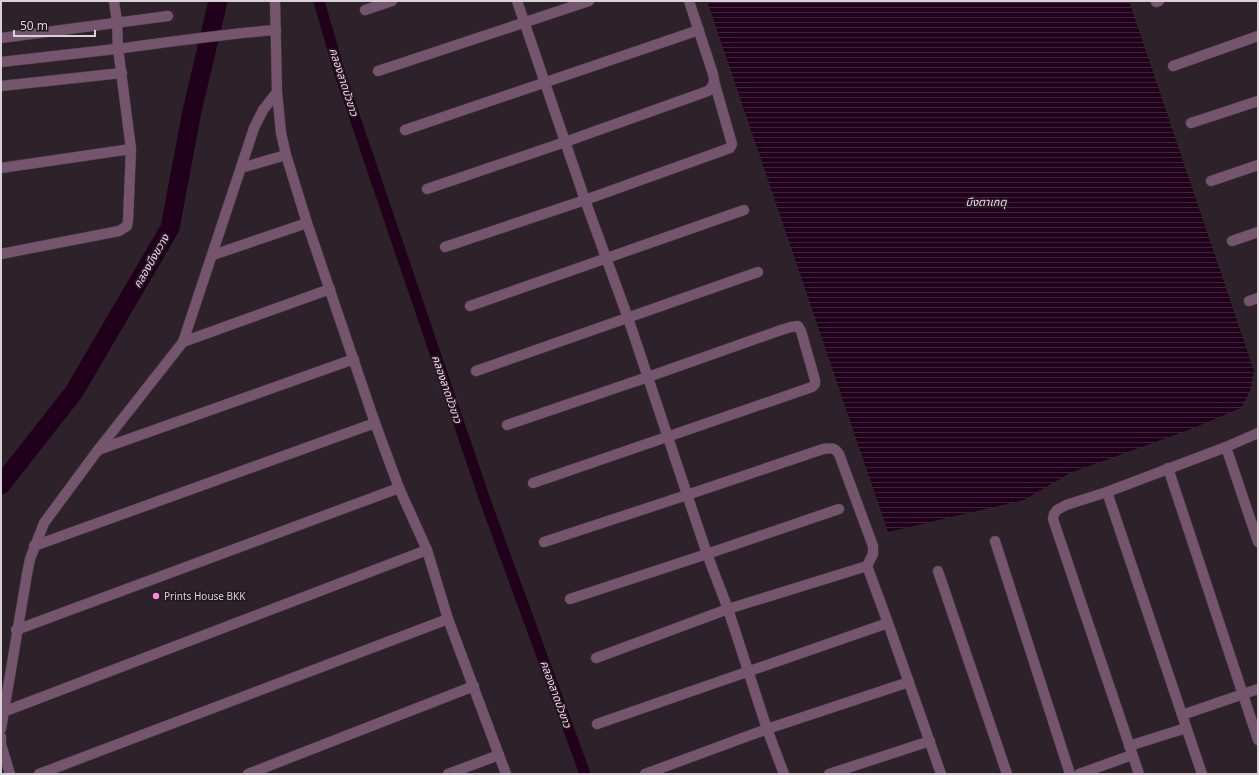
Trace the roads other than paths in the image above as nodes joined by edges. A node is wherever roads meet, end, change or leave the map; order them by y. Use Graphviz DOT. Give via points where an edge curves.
graph roads {
  1 [pos="114,1"];
  2 [pos="275,1"];
  3 [pos="392,1"];
  4 [pos="517,1"];
  5 [pos="589,1"];
  6 [pos="689,1"];
  7 [pos="365,10"];
  8 [pos="168,16"];
  9 [pos="117,22"];
  10 [pos="524,24"];
  11 [pos="276,30"];
  12 [pos="699,30"];
  13 [pos="1258,36"];
  14 [pos="1,38"];
  15 [pos="118,48"];
  16 [pos="1,62"];
  17 [pos="1173,66"];
  18 [pos="378,71"];
  19 [pos="122,73"];
  20 [pos="714,81"];
  21 [pos="544,84"];
  22 [pos="1,86"];
  23 [pos="277,92"];
  24 [pos="1258,101"];
  25 [pos="1191,123"];
  26 [pos="405,130"];
  27 [pos="565,142"];
  28 [pos="131,149"];
  29 [pos="286,155"];
  30 [pos="1258,165"];
  31 [pos="1,168"];
  32 [pos="241,168"];
  33 [pos="1211,181"];
  34 [pos="427,189"];
  35 [pos="585,200"];
  36 [pos="744,210"];
  37 [pos="307,223"];
  38 [pos="1258,232"];
  39 [pos="1232,241"];
  40 [pos="446,247"];
  41 [pos="1,254"];
  42 [pos="213,255"];
  43 [pos="606,258"];
  44 [pos="758,272"];
  45 [pos="330,289"];
  46 [pos="470,306"];
  47 [pos="628,318"];
  48 [pos="183,342"];
  49 [pos="354,359"];
  50 [pos="476,371"];
  51 [pos="648,377"];
  52 [pos="375,423"];
  53 [pos="507,424"];
  54 [pos="1258,433"];
  55 [pos="668,436"];
  56 [pos="1226,447"];
  57 [pos="98,450"];
  58 [pos="1168,468"];
  59 [pos="533,483"];
  60 [pos="399,488"];
  61 [pos="1107,492"];
  62 [pos="687,495"];
  63 [pos="839,509"];
  64 [pos="995,541"];
  65 [pos="544,542"];
  66 [pos="1258,542"];
  67 [pos="34,546"];
  68 [pos="427,550"];
  69 [pos="707,554"];
  70 [pos="867,566"];
  71 [pos="938,572"];
  72 [pos="570,599"];
  73 [pos="728,610"];
  74 [pos="448,619"];
  75 [pos="888,623"];
  76 [pos="16,630"];
  77 [pos="596,658"];
  78 [pos="748,672"];
  79 [pos="909,682"];
  80 [pos="474,686"];
  81 [pos="1258,689"];
  82 [pos="1242,694"];
  83 [pos="3,712"];
  84 [pos="1182,715"];
  85 [pos="597,724"];
  86 [pos="1186,728"];
  87 [pos="1,729"];
  88 [pos="767,729"];
  89 [pos="1,737"];
  90 [pos="1258,740"];
  91 [pos="930,741"];
  92 [pos="1131,750"];
  93 [pos="499,755"];
  94 [pos="10,774"];
  95 [pos="39,774"];
  96 [pos="248,774"];
  97 [pos="448,774"];
  98 [pos="506,774"];
  99 [pos="645,774"];
  100 [pos="784,774"];
  101 [pos="829,774"];
  102 [pos="941,774"];
  103 [pos="1007,774"];
  104 [pos="1070,774"];
  105 [pos="1079,774"];
  106 [pos="1139,774"];
  107 [pos="1202,774"];
  1 -- 9 [label="street"];
  2 -- 11 [label="street"];
  3 -- 7 [label="street"];
  4 -- 10 [label="street"];
  5 -- 10 [label="street"];
  6 -- 12 [label="street"];
  8 -- 9 [label="street"];
  9 -- 14 [label="street"];
  9 -- 15 [label="street"];
  10 -- 18 [label="street"];
  10 -- 21 [label="street"];
  11 -- 15 [label="street"];
  11 -- 23 [label="street"];
  12 -- 20 [label="street"];
  12 -- 21 [label="street"];
  13 -- 17 [label="street"];
  15 -- 16 [label="street"];
  15 -- 19 [label="street"];
  19 -- 22 [label="street"];
  19 -- 28 [label="street"];
  20 -- 27 [label="street" via="708,91"];
  20 -- 35 [label="street" via="732,144 730,148"];
  21 -- 26 [label="street"];
  21 -- 27 [label="street"];
  23 -- 29 [label="street"];
  23 -- 32 [label="street" via="263,110 254,128"];
  24 -- 25 [label="street"];
  27 -- 34 [label="street"];
  27 -- 35 [label="street"];
  28 -- 31 [label="street"];
  28 -- 41 [label="street" via="128,221 124,229"];
  29 -- 32 [label="street"];
  29 -- 37 [label="street"];
  30 -- 33 [label="street"];
  32 -- 42 [label="street"];
  35 -- 40 [label="street"];
  35 -- 43 [label="street"];
  36 -- 43 [label="street"];
  37 -- 42 [label="street"];
  37 -- 45 [label="street"];
  38 -- 39 [label="street"];
  42 -- 48 [label="street"];
  43 -- 46 [label="street"];
  43 -- 47 [label="street"];
  44 -- 47 [label="street"];
  45 -- 48 [label="street"];
  45 -- 49 [label="street"];
  47 -- 50 [label="street"];
  47 -- 51 [label="street"];
  48 -- 57 [label="street"];
  49 -- 52 [label="street"];
  49 -- 57 [label="street"];
  51 -- 53 [label="street"];
  51 -- 55 [label="street"];
  51 -- 55 [label="street" via="781,330 798,326 801,331 815,380 812,387"];
  52 -- 60 [label="street"];
  52 -- 67 [label="street"];
  54 -- 56 [label="street"];
  55 -- 59 [label="street"];
  55 -- 62 [label="street"];
  56 -- 58 [label="street"];
  56 -- 66 [label="street"];
  57 -- 67 [label="street" via="44,522"];
  58 -- 61 [label="street"];
  58 -- 82 [label="street"];
  60 -- 68 [label="street"];
  60 -- 76 [label="street"];
  61 -- 84 [label="street"];
  61 -- 92 [label="street" via="1066,505 1057,510 1053,520"];
  62 -- 65 [label="street"];
  62 -- 69 [label="street"];
  62 -- 70 [label="street" via="823,450 835,449 873,546 873,554"];
  63 -- 69 [label="street"];
  64 -- 104 [label="street"];
  67 -- 76 [label="street"];
  68 -- 74 [label="street"];
  68 -- 83 [label="street"];
  69 -- 72 [label="street"];
  69 -- 73 [label="street"];
  70 -- 73 [label="street"];
  70 -- 75 [label="street"];
  71 -- 103 [label="street"];
  73 -- 77 [label="street"];
  73 -- 78 [label="street"];
  74 -- 80 [label="street"];
  74 -- 95 [label="street"];
  75 -- 78 [label="street"];
  75 -- 79 [label="street"];
  76 -- 83 [label="street"];
  78 -- 85 [label="street"];
  78 -- 88 [label="street"];
  79 -- 88 [label="street"];
  79 -- 91 [label="street"];
  80 -- 93 [label="street"];
  80 -- 96 [label="street"];
  81 -- 82 [label="street"];
  82 -- 84 [label="street"];
  82 -- 90 [label="street"];
  83 -- 87 [label="street"];
  84 -- 86 [label="street"];
  86 -- 92 [label="street"];
  86 -- 107 [label="street"];
  88 -- 99 [label="street"];
  88 -- 100 [label="street"];
  89 -- 94 [label="street"];
  91 -- 101 [label="street"];
  91 -- 102 [label="street"];
  92 -- 105 [label="street"];
  92 -- 106 [label="street"];
  93 -- 97 [label="street"];
  93 -- 98 [label="street"];
}
